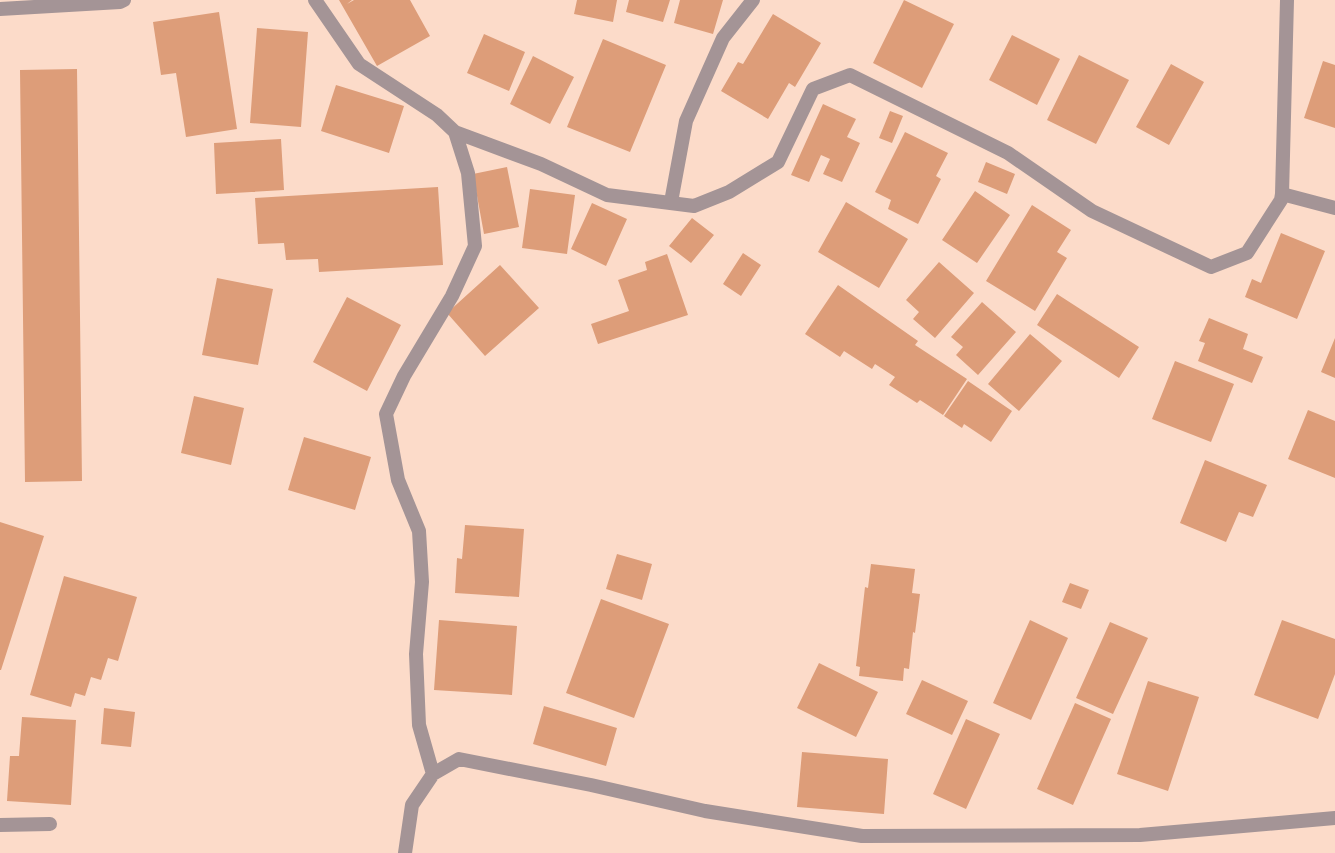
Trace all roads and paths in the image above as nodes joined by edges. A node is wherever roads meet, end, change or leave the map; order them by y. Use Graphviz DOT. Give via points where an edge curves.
graph roads {
  1 [pos="124,0"];
  2 [pos="315,0"];
  3 [pos="753,0"];
  4 [pos="1287,0"];
  5 [pos="0,9"];
  6 [pos="455,132"];
  7 [pos="1282,194"];
  8 [pos="671,202"];
  9 [pos="1335,208"];
  10 [pos="433,774"];
  11 [pos="1335,818"];
  12 [pos="50,824"];
  13 [pos="0,825"];
  14 [pos="405,853"];
  1 -- 5 [label="street"];
  2 -- 6 [label="street" via="359,65 437,115"];
  3 -- 8 [label="street" via="723,38 686,121"];
  4 -- 7 [label="street"];
  6 -- 8 [label="street" via="607,195"];
  6 -- 10 [label="street" via="468,173 475,246 386,414 398,480 419,531 419,725"];
  7 -- 8 [label="street" via="1247,253 1211,267 1092,211 1008,153 850,75 813,89 778,162 729,192 694,206"];
  7 -- 9 [label="street"];
  10 -- 11 [label="street" via="459,759 705,811 862,836 1140,835"];
  10 -- 14 [label="street" via="412,805"];
  12 -- 13 [label="street"];
}
